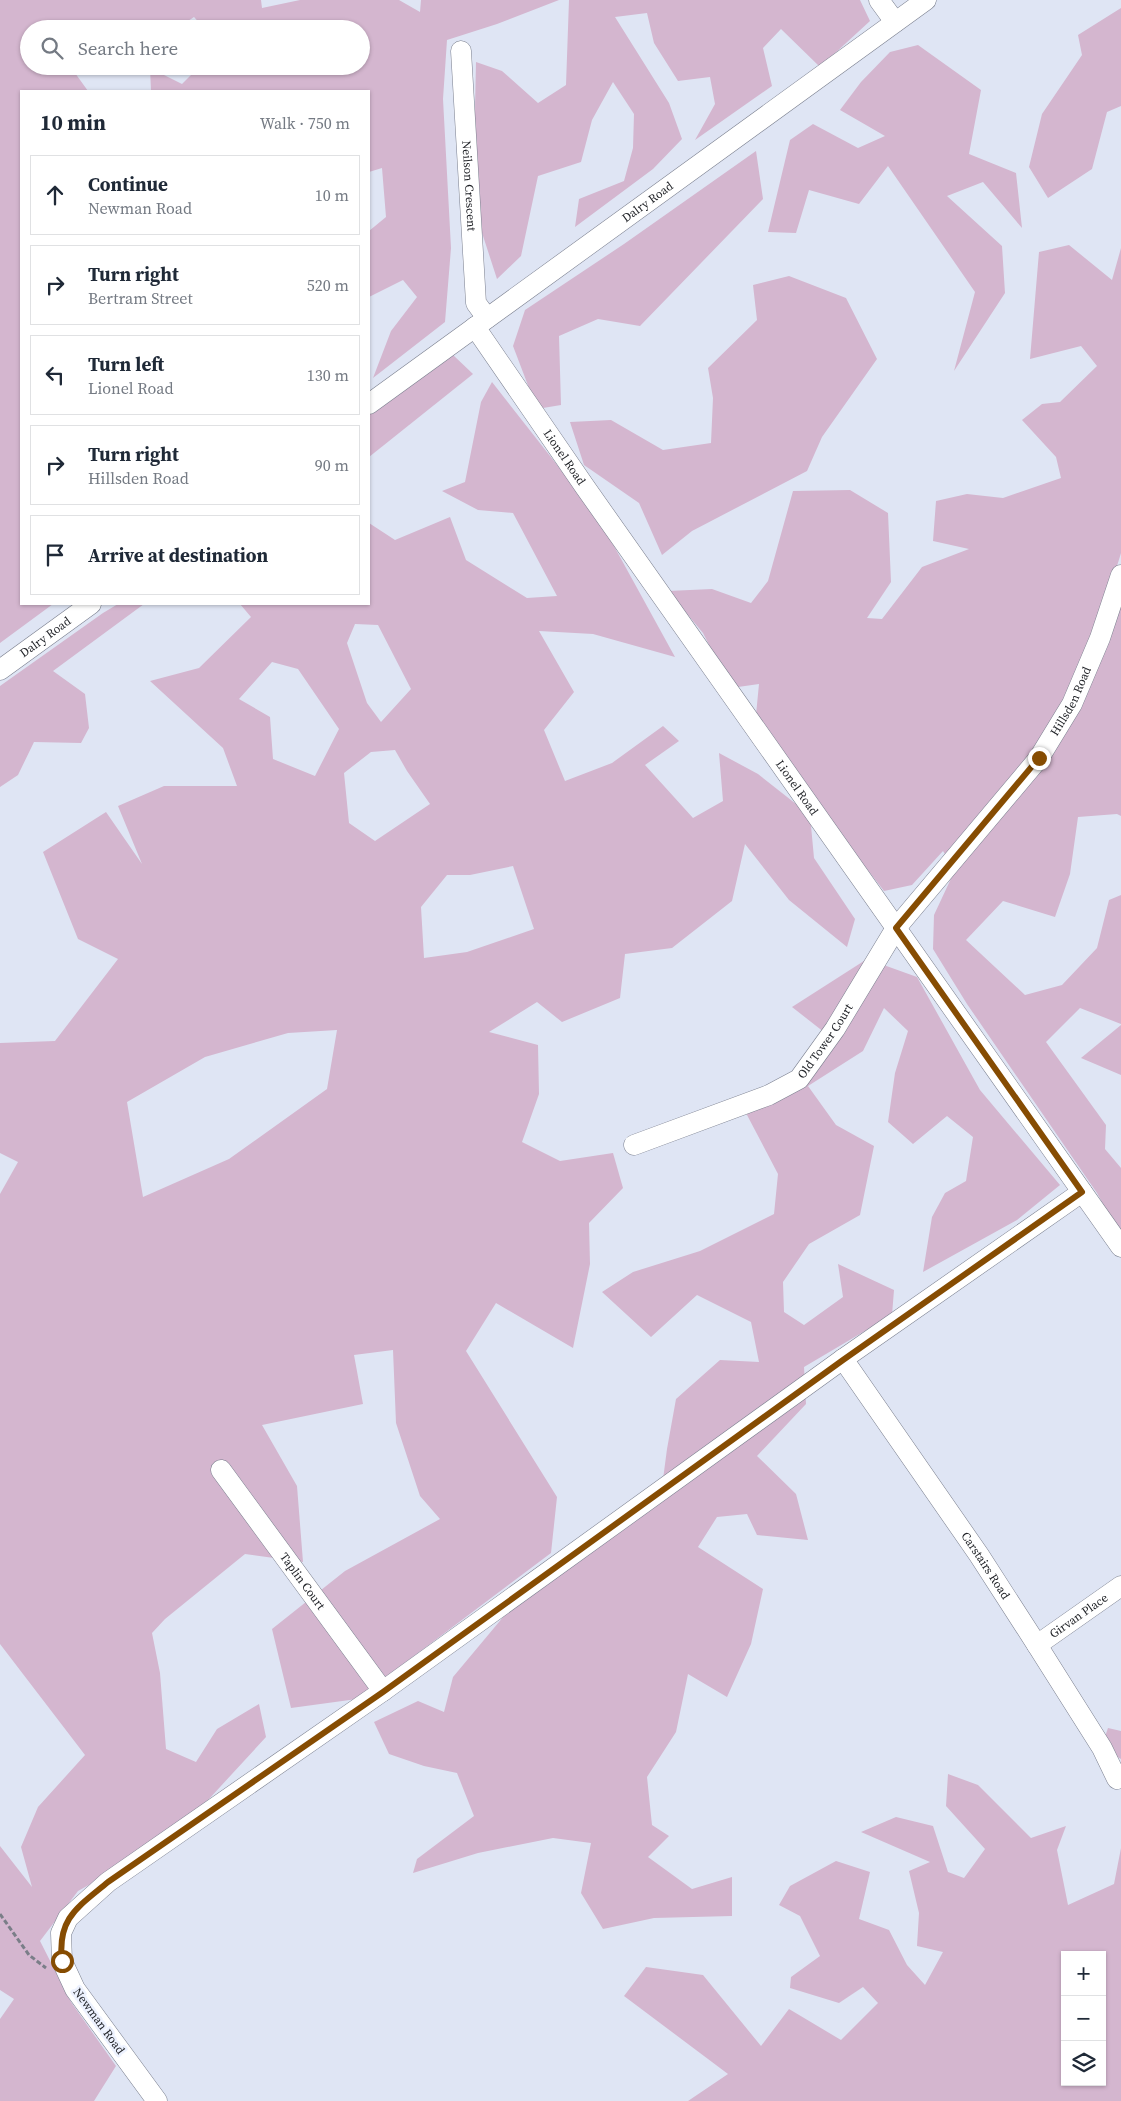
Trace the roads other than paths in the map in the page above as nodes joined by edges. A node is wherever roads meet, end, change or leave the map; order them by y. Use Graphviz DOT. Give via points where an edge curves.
graph roads {
  1 [pos="880,0"];
  2 [pos="926,0"];
  3 [pos="895,22"];
  4 [pos="461,51"];
  5 [pos="481,323"];
  6 [pos="370,403"];
  7 [pos="1121,575"];
  8 [pos="90,605"];
  9 [pos="0,670"];
  10 [pos="896,928"];
  11 [pos="634,1146"];
  12 [pos="1082,1192"];
  13 [pos="1121,1248"];
  14 [pos="843,1360"];
  15 [pos="221,1470"];
  16 [pos="1121,1586"];
  17 [pos="1038,1645"];
  18 [pos="383,1692"];
  19 [pos="1116,1779"];
  20 [pos="157,2101"];
  1 -- 3 [label="street"];
  2 -- 3 [label="street, Dalry Road"];
  3 -- 5 [label="street, Dalry Road"];
  4 -- 5 [label="street, Neilson Crescent" via="476,303"];
  5 -- 6 [label="street, Dalry Road"];
  5 -- 10 [label="street, Lionel Road"];
  7 -- 10 [label="street, Hillsden Road" via="1100,638 1072,704 1039,758"];
  8 -- 9 [label="street, Dalry Road"];
  10 -- 11 [label="street, Old Tower Court" via="835,1028 799,1079 769,1095"];
  10 -- 12 [label="street, Lionel Road"];
  12 -- 13 [label="street, Lionel Road"];
  12 -- 14 [label="street"];
  14 -- 17 [label="street, Carstairs Road"];
  14 -- 18 [label="street"];
  15 -- 18 [label="street, Taplin Court"];
  16 -- 17 [label="street, Girvan Place"];
  17 -- 19 [label="street, Carstairs Road" via="1102,1748"];
  18 -- 20 [label="street, Newman Road" via="108,1882 68,1918 62,1934 62,1961 75,1989"];
}
